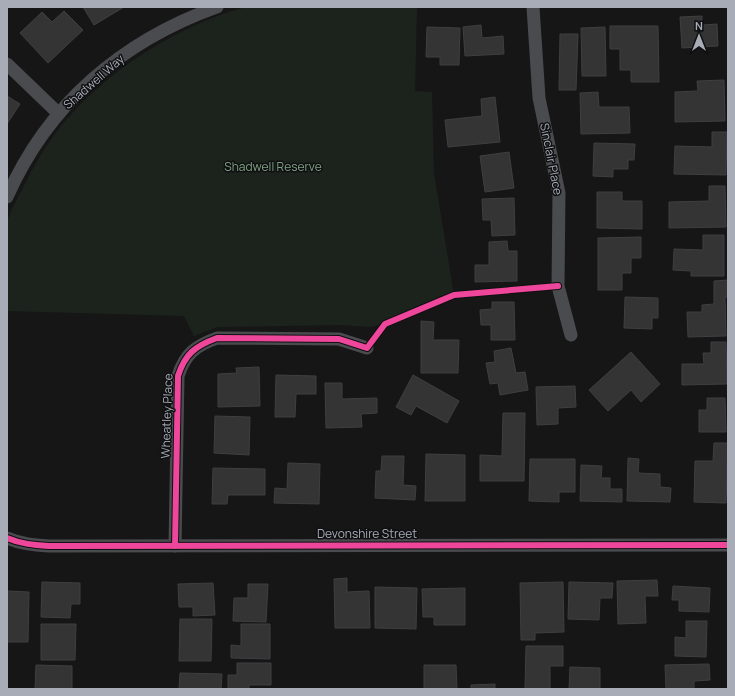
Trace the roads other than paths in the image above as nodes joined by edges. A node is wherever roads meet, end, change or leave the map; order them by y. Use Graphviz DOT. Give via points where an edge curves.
graph roads {
  1 [pos="217,7"];
  2 [pos="533,7"];
  3 [pos="7,64"];
  4 [pos="58,113"];
  5 [pos="7,197"];
  6 [pos="571,335"];
  7 [pos="368,348"];
  8 [pos="7,538"];
  9 [pos="728,545"];
  10 [pos="175,546"];
  1 -- 4 [label="street, Shadwell Way" via="157,33 117,60 76,94"];
  2 -- 6 [label="street, Sinclair Place" via="539,98 559,193 558,286"];
  3 -- 4 [label="street"];
  4 -- 5 [label="street, Shadwell Way" via="22,166"];
  7 -- 10 [label="street, Wheatley Place" via="339,339 217,338 202,343 190,353 182,363 178,376"];
  8 -- 10 [label="street, Devonshire Street" via="15,542 49,546"];
  9 -- 10 [label="street, Devonshire Street"];
}
